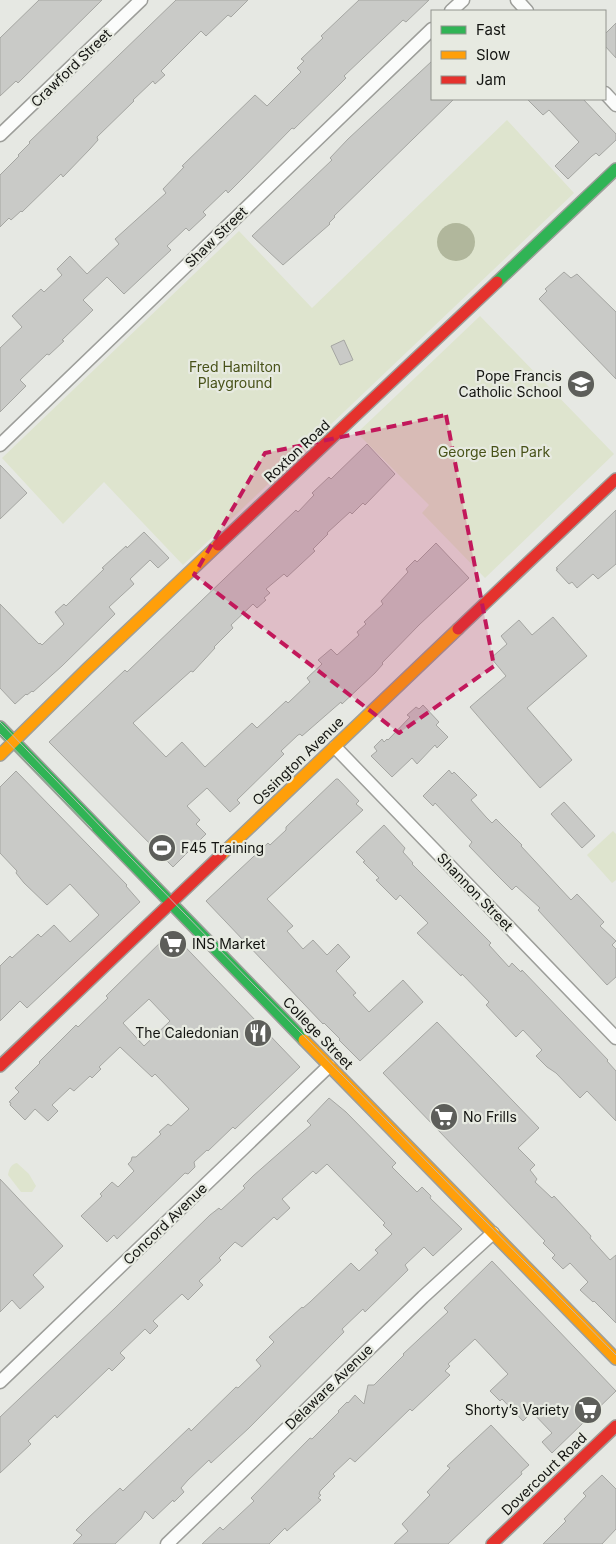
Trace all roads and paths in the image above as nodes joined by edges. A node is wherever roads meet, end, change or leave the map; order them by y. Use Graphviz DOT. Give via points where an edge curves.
graph roads {
  1 [pos="142,0"];
  2 [pos="463,0"];
  3 [pos="517,0"];
  4 [pos="452,10"];
  5 [pos="526,10"];
  6 [pos="431,30"];
  7 [pos="606,94"];
  8 [pos="616,105"];
  9 [pos="0,135"];
  10 [pos="616,170"];
  11 [pos="0,445"];
  12 [pos="614,485"];
  13 [pos="0,727"];
  14 [pos="14,742"];
  15 [pos="335,746"];
  16 [pos="0,755"];
  17 [pos="170,904"];
  18 [pos="616,1038"];
  19 [pos="0,1066"];
  20 [pos="329,1066"];
  21 [pos="494,1233"];
  22 [pos="616,1359"];
  23 [pos="0,1382"];
  24 [pos="616,1426"];
  25 [pos="167,1544"];
  26 [pos="492,1544"];
  1 -- 9 [label="street, Crawford Street"];
  2 -- 4 [label="street"];
  3 -- 5 [label="street"];
  6 -- 11 [label="street, Shaw Street"];
  7 -- 8 [label="street"];
  10 -- 14 [label="street, Roxton Road" via="87,669"];
  12 -- 15 [label="street, Ossington Avenue"];
  13 -- 14 [label="street, College Street"];
  14 -- 16 [label="street, Roxton Road"];
  14 -- 17 [label="street, College Street"];
  15 -- 17 [label="street, Ossington Avenue"];
  15 -- 18 [label="street, Shannon Street"];
  17 -- 19 [label="street, Ossington Avenue"];
  17 -- 20 [label="street, College Street"];
  20 -- 21 [label="street, College Street"];
  20 -- 23 [label="street, Concord Avenue"];
  21 -- 22 [label="street, College Street"];
  21 -- 25 [label="street, Delaware Avenue" via="423,1297"];
  24 -- 26 [label="street, Dovercourt Road"];
}
